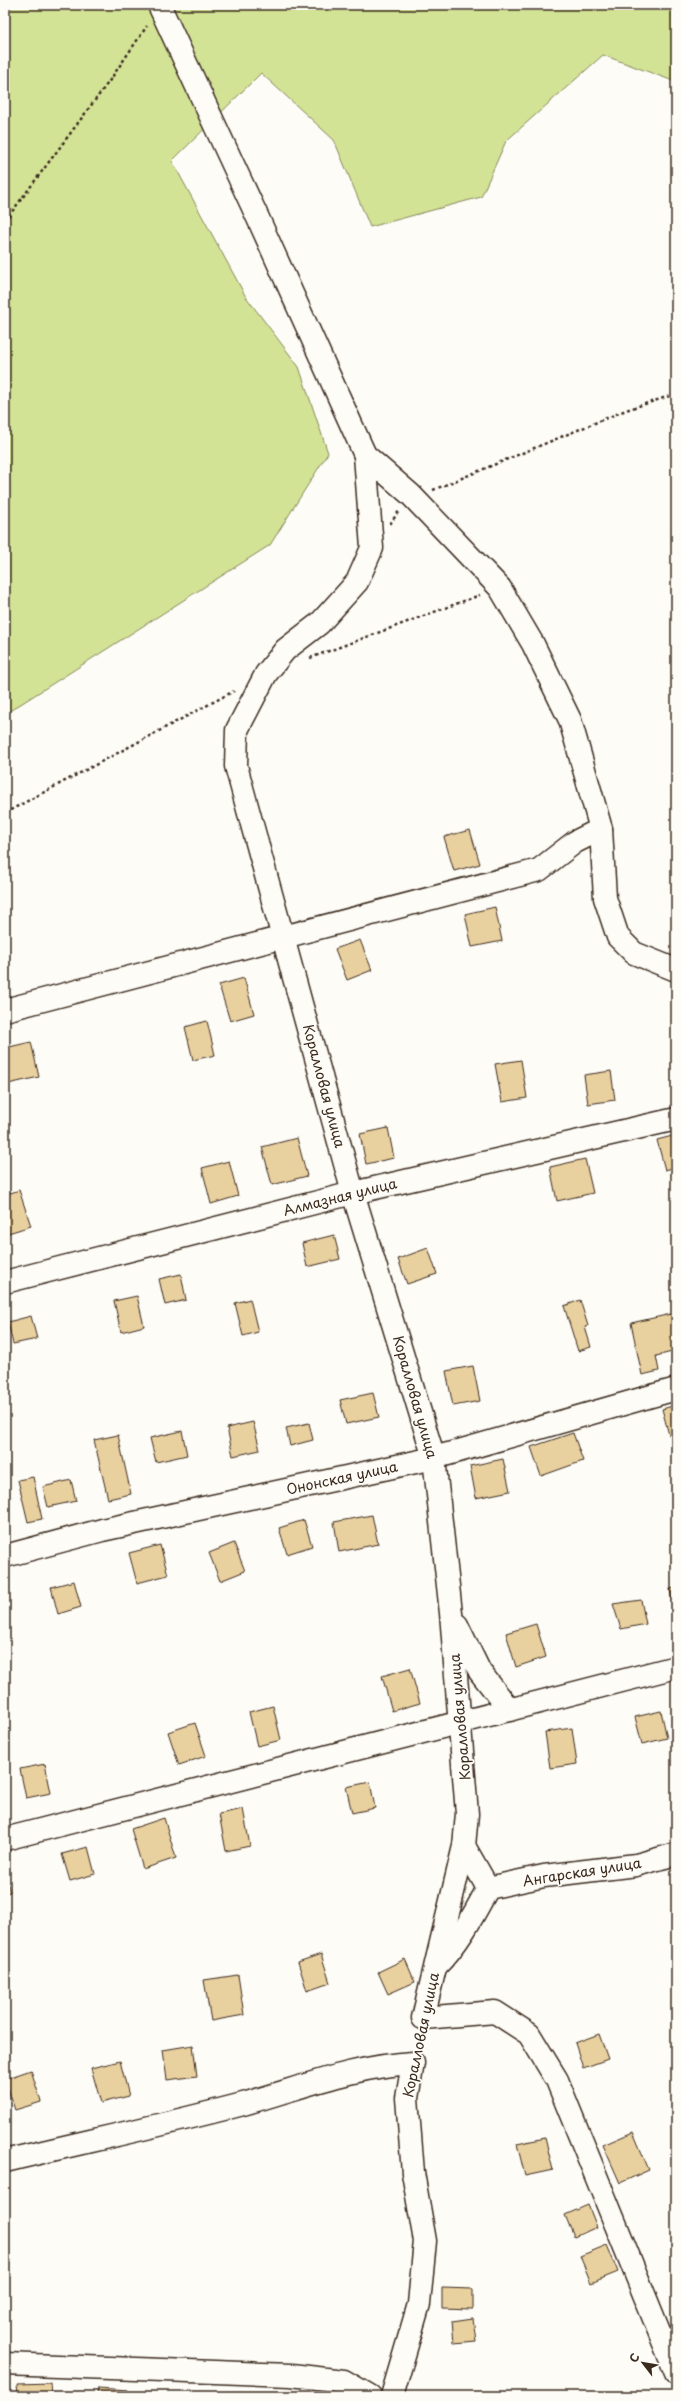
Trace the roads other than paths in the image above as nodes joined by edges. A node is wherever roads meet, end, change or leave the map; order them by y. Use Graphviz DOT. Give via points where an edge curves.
graph roads {
  1 [pos="159,6"];
  2 [pos="365,455"];
  3 [pos="601,829"];
  4 [pos="284,937"];
  5 [pos="676,970"];
  6 [pos="5,1010"];
  7 [pos="676,1118"];
  8 [pos="354,1193"];
  9 [pos="5,1282"];
  10 [pos="676,1389"];
  11 [pos="434,1458"];
  12 [pos="5,1556"];
  13 [pos="451,1613"];
  14 [pos="676,1667"];
  15 [pos="510,1710"];
  16 [pos="462,1723"];
  17 [pos="5,1839"];
  18 [pos="464,1846"];
  19 [pos="676,1854"];
  20 [pos="488,1888"];
  21 [pos="435,1967"];
  22 [pos="5,2161"];
  23 [pos="5,2364"];
  24 [pos="676,2373"];
  25 [pos="370,2396"];
  26 [pos="392,2396"];
  1 -- 2 [label="street"];
  2 -- 3 [label="street" via="411,495 500,588 533,644 570,720"];
  2 -- 4 [label="street, Коралловая улица" via="372,548 357,582 320,623 285,650 266,674 236,730 236,766"];
  3 -- 4 [label="street" via="575,842 540,870"];
  3 -- 5 [label="street" via="605,898 618,937 634,953"];
  4 -- 6 [label="street"];
  4 -- 8 [label="street, Коралловая улица"];
  7 -- 8 [label="street, Алмазная улица"];
  8 -- 9 [label="street, Алмазная улица"];
  8 -- 11 [label="street, Коралловая улица"];
  10 -- 11 [label="street, Ононская улица"];
  11 -- 12 [label="street, Ононская улица" via="102,1530"];
  11 -- 13 [label="street, Коралловая улица"];
  13 -- 15 [label="street" via="480,1672"];
  13 -- 16 [label="street, Коралловая улица"];
  14 -- 15 [label="street"];
  15 -- 16 [label="street"];
  16 -- 17 [label="street"];
  16 -- 18 [label="street, Коралловая улица" via="467,1814"];
  18 -- 20 [label="street"];
  18 -- 21 [label="street, Коралловая улица"];
  19 -- 20 [label="street, Ангарская улица" via="636,1865 544,1876"];
  20 -- 21 [label="street" via="458,1941"];
  21 -- 24 [label="street, Коралловая улица" via="423,2018 495,2012 529,2034 557,2080"];
  22 -- 26 [label="street, Коралловая улица" via="243,2104 375,2066 413,2063 406,2098 413,2173 425,2241 419,2304"];
  23 -- 25 [label="street" via="291,2375 344,2381"];
}
